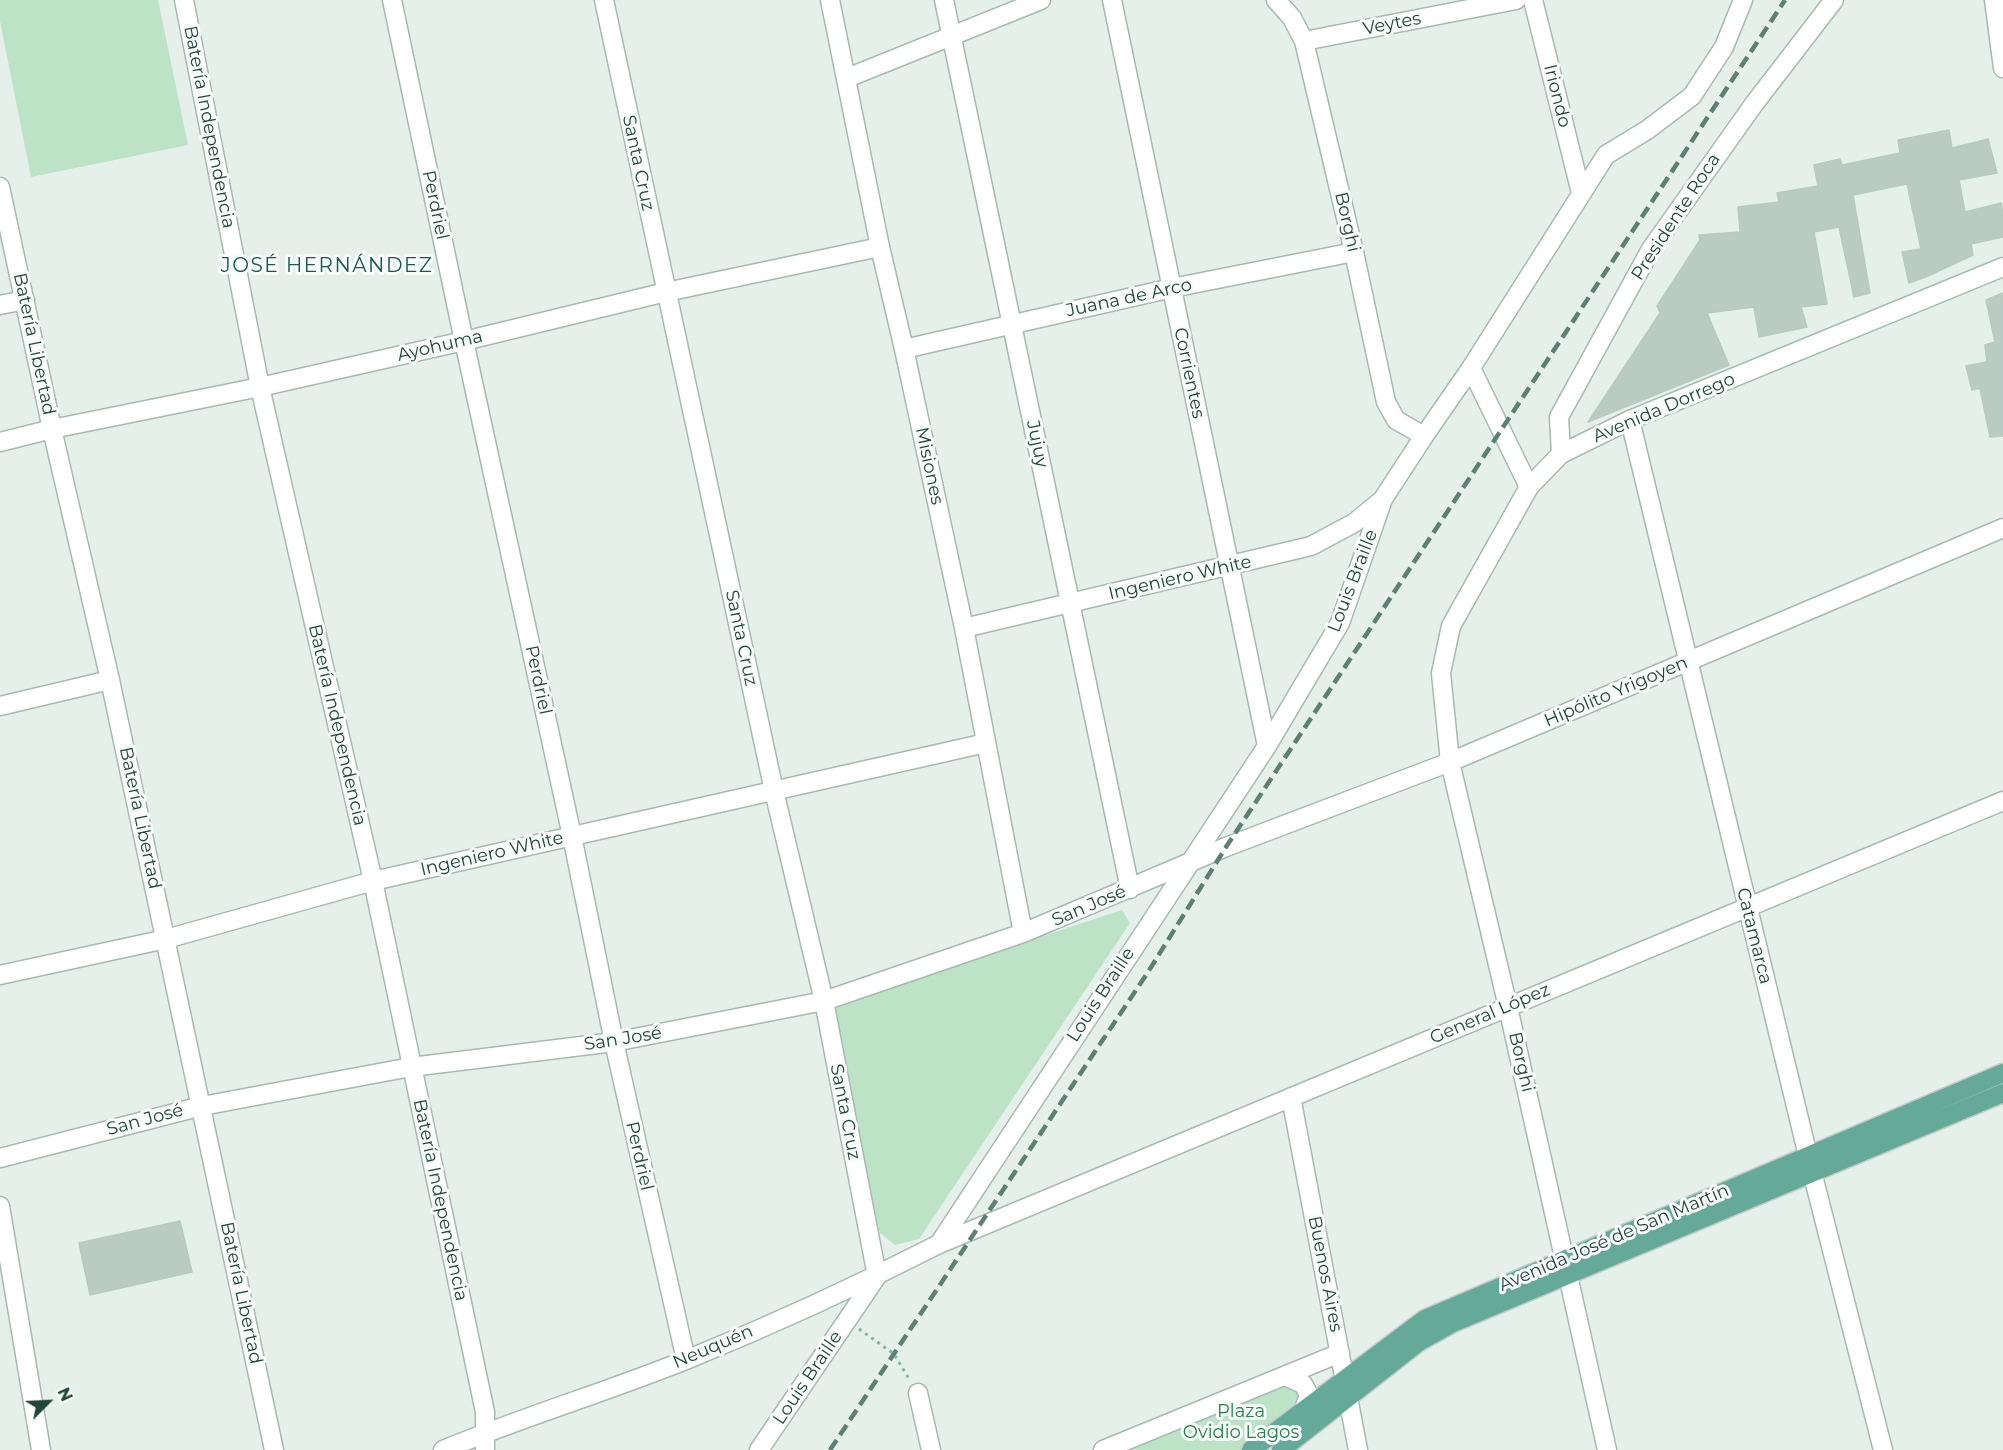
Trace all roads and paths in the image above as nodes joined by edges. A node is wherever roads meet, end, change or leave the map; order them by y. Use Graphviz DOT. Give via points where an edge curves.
graph roads {
  1 [pos="184,0"];
  2 [pos="392,0"];
  3 [pos="604,0"];
  4 [pos="830,0"];
  5 [pos="944,0"];
  6 [pos="1038,0"];
  7 [pos="1112,0"];
  8 [pos="1276,0"];
  9 [pos="1516,0"];
  10 [pos="1533,0"];
  11 [pos="1743,0"];
  12 [pos="1834,0"];
  13 [pos="1994,0"];
  14 [pos="951,35"];
  15 [pos="1304,41"];
  16 [pos="2003,68"];
  17 [pos="847,78"];
  18 [pos="0,187"];
  19 [pos="1581,193"];
  20 [pos="880,247"];
  21 [pos="1354,252"];
  22 [pos="2003,267"];
  23 [pos="1172,288"];
  24 [pos="666,292"];
  25 [pos="25,300"];
  26 [pos="0,305"];
  27 [pos="1012,324"];
  28 [pos="464,341"];
  29 [pos="904,349"];
  30 [pos="1471,368"];
  31 [pos="260,387"];
  32 [pos="1630,420"];
  33 [pos="52,429"];
  34 [pos="1424,436"];
  35 [pos="0,442"];
  36 [pos="1561,454"];
  37 [pos="1529,487"];
  38 [pos="1383,499"];
  39 [pos="2003,528"];
  40 [pos="1230,567"];
  41 [pos="1070,603"];
  42 [pos="964,628"];
  43 [pos="1688,662"];
  44 [pos="1441,673"];
  45 [pos="110,680"];
  46 [pos="0,706"];
  47 [pos="986,743"];
  48 [pos="1267,746"];
  49 [pos="1450,762"];
  50 [pos="774,791"];
  51 [pos="2003,801"];
  52 [pos="572,836"];
  53 [pos="1226,847"];
  54 [pos="1188,863"];
  55 [pos="373,881"];
  56 [pos="1130,888"];
  57 [pos="1747,907"];
  58 [pos="1023,933"];
  59 [pos="166,939"];
  60 [pos="0,975"];
  61 [pos="824,1001"];
  62 [pos="1508,1007"];
  63 [pos="614,1042"];
  64 [pos="411,1066"];
  65 [pos="2003,1073"];
  66 [pos="2003,1093"];
  67 [pos="1292,1097"];
  68 [pos="202,1106"];
  69 [pos="0,1158"];
  70 [pos="1810,1164"];
  71 [pos="0,1206"];
  72 [pos="977,1229"];
  73 [pos="939,1244"];
  74 [pos="1567,1267"];
  75 [pos="878,1276"];
  76 [pos="847,1320"];
  77 [pos="1340,1353"];
  78 [pos="686,1360"];
  79 [pos="1286,1376"];
  80 [pos="1344,1379"];
  81 [pos="918,1393"];
  82 [pos="1348,1398"];
  83 [pos="1304,1409"];
  84 [pos="485,1441"];
  85 [pos="40,1450"];
  86 [pos="274,1450"];
  87 [pos="443,1450"];
  88 [pos="759,1450"];
  89 [pos="931,1450"];
  90 [pos="1103,1450"];
  91 [pos="1251,1450"];
  92 [pos="1281,1450"];
  93 [pos="1358,1450"];
  94 [pos="1607,1450"];
  95 [pos="1883,1450"];
  1 -- 31 [label="street, Batería Independencia"];
  2 -- 28 [label="street, Perdriel"];
  3 -- 24 [label="street, Santa Cruz"];
  4 -- 17 [label="street, Misiones"];
  5 -- 14 [label="street, Jujuy"];
  6 -- 14 [label="street"];
  7 -- 23 [label="street, Corrientes"];
  8 -- 15 [label="street, Borghi" via="1292,18"];
  9 -- 15 [label="street, Veytes"];
  10 -- 19 [label="street, Iriondo"];
  11 -- 19 [label="street, Louis Braille" via="1724,47 1692,96 1606,155"];
  12 -- 36 [label="street, Presidente Roca" via="1651,249 1559,417"];
  13 -- 16 [label="street"];
  14 -- 17 [label="street"];
  14 -- 27 [label="street, Jujuy"];
  15 -- 21 [label="street, Borghi"];
  17 -- 20 [label="street, Misiones"];
  18 -- 25 [label="street, Batería Libertad"];
  19 -- 30 [label="street, Louis Braille"];
  20 -- 24 [label="street, Ayohuma"];
  20 -- 29 [label="street, Misiones"];
  21 -- 23 [label="street, Juana de Arco"];
  21 -- 34 [label="street, Borghi" via="1386,402 1396,420"];
  22 -- 32 [label="street, Avenida Dorrego"];
  23 -- 27 [label="street, Juana de Arco"];
  23 -- 40 [label="street, Corrientes"];
  24 -- 28 [label="street, Ayohuma"];
  24 -- 50 [label="street, Santa Cruz"];
  25 -- 26 [label="street"];
  25 -- 33 [label="street, Batería Libertad"];
  27 -- 29 [label="street, Juana de Arco"];
  27 -- 41 [label="street, Jujuy"];
  28 -- 31 [label="street, Ayohuma"];
  28 -- 52 [label="street, Perdriel"];
  29 -- 42 [label="street, Misiones"];
  30 -- 34 [label="street, Louis Braille"];
  30 -- 37 [label="street"];
  31 -- 33 [label="street, Ayohuma"];
  31 -- 55 [label="street, Batería Independencia"];
  32 -- 36 [label="street, Avenida Dorrego"];
  32 -- 43 [label="street, Catamarca"];
  33 -- 35 [label="street, Ayohuma"];
  33 -- 45 [label="street, Batería Libertad"];
  34 -- 38 [label="street, Louis Braille"];
  36 -- 37 [label="street, Avenida Dorrego"];
  37 -- 44 [label="street, Avenida Dorrego" via="1451,626"];
  38 -- 40 [label="street, Ingeniero White" via="1354,523 1311,546"];
  38 -- 48 [label="street, Louis Braille" via="1340,623"];
  39 -- 43 [label="street, Hipólito Yrigoyen"];
  40 -- 41 [label="street, Ingeniero White"];
  40 -- 48 [label="street, Corrientes"];
  41 -- 42 [label="street, Ingeniero White"];
  41 -- 56 [label="street, Jujuy"];
  42 -- 47 [label="street, Misiones"];
  43 -- 49 [label="street, Hipólito Yrigoyen"];
  43 -- 57 [label="street, Catamarca"];
  44 -- 49 [label="street, Borghi"];
  45 -- 46 [label="street"];
  45 -- 59 [label="street, Batería Libertad"];
  47 -- 50 [label="street, Ingeniero White"];
  47 -- 58 [label="street, Misiones"];
  48 -- 54 [label="street, Louis Braille"];
  49 -- 53 [label="street, Hipólito Yrigoyen"];
  49 -- 62 [label="street, Borghi"];
  50 -- 52 [label="street, Ingeniero White"];
  50 -- 61 [label="street, Santa Cruz"];
  51 -- 57 [label="street, General López"];
  52 -- 55 [label="street, Ingeniero White"];
  52 -- 63 [label="street, Perdriel"];
  53 -- 54 [label="street, San José"];
  54 -- 56 [label="street, San José"];
  54 -- 73 [label="street, Louis Braille"];
  55 -- 59 [label="street, Ingeniero White"];
  55 -- 64 [label="street, Batería Independencia"];
  56 -- 58 [label="street, San José"];
  57 -- 62 [label="street, General López"];
  57 -- 70 [label="street, Catamarca"];
  58 -- 61 [label="street, San José"];
  59 -- 60 [label="street, Ingeniero White"];
  59 -- 68 [label="street, Batería Libertad"];
  61 -- 63 [label="street, San José"];
  61 -- 75 [label="street, Santa Cruz"];
  62 -- 67 [label="street, General López"];
  62 -- 74 [label="street, Borghi"];
  63 -- 64 [label="street, San José"];
  63 -- 78 [label="street, Perdriel"];
  64 -- 68 [label="street, San José"];
  64 -- 84 [label="street, Batería Independencia" via="485,1412"];
  65 -- 70 [label="main road, Avenida José de San Martín"];
  66 -- 70 [label="main road, Avenida José de San Martín"];
  67 -- 72 [label="street, General López"];
  67 -- 77 [label="street, Buenos Aires"];
  68 -- 69 [label="street, San José"];
  68 -- 86 [label="street, Batería Libertad"];
  70 -- 74 [label="main road, Avenida José de San Martín"];
  70 -- 95 [label="street, Catamarca"];
  71 -- 85 [label="street"];
  72 -- 73 [label="street, Neuquén"];
  73 -- 75 [label="street, Neuquén"];
  74 -- 80 [label="main road, Avenida José de San Martín" via="1425,1319"];
  74 -- 82 [label="main road, Avenida José de San Martín" via="1434,1333"];
  74 -- 94 [label="street, Borghi"];
  75 -- 76 [label="street, Louis Braille"];
  75 -- 78 [label="street, Neuquén"];
  76 -- 81 [label="path" via="894,1354"];
  76 -- 88 [label="street, Louis Braille"];
  77 -- 79 [label="street"];
  77 -- 80 [label="street, Buenos Aires"];
  78 -- 84 [label="street, Neuquén"];
  79 -- 83 [label="street" via="1303,1384 1309,1395"];
  79 -- 90 [label="street"];
  80 -- 82 [label="street, Buenos Aires"];
  80 -- 83 [label="main road, Avenida José de San Martín"];
  81 -- 89 [label="street"];
  82 -- 92 [label="main road, Avenida José de San Martín"];
  82 -- 93 [label="street, Buenos Aires"];
  83 -- 91 [label="main road, Avenida José de San Martín"];
  84 -- 87 [label="street, Neuquén"];
}
